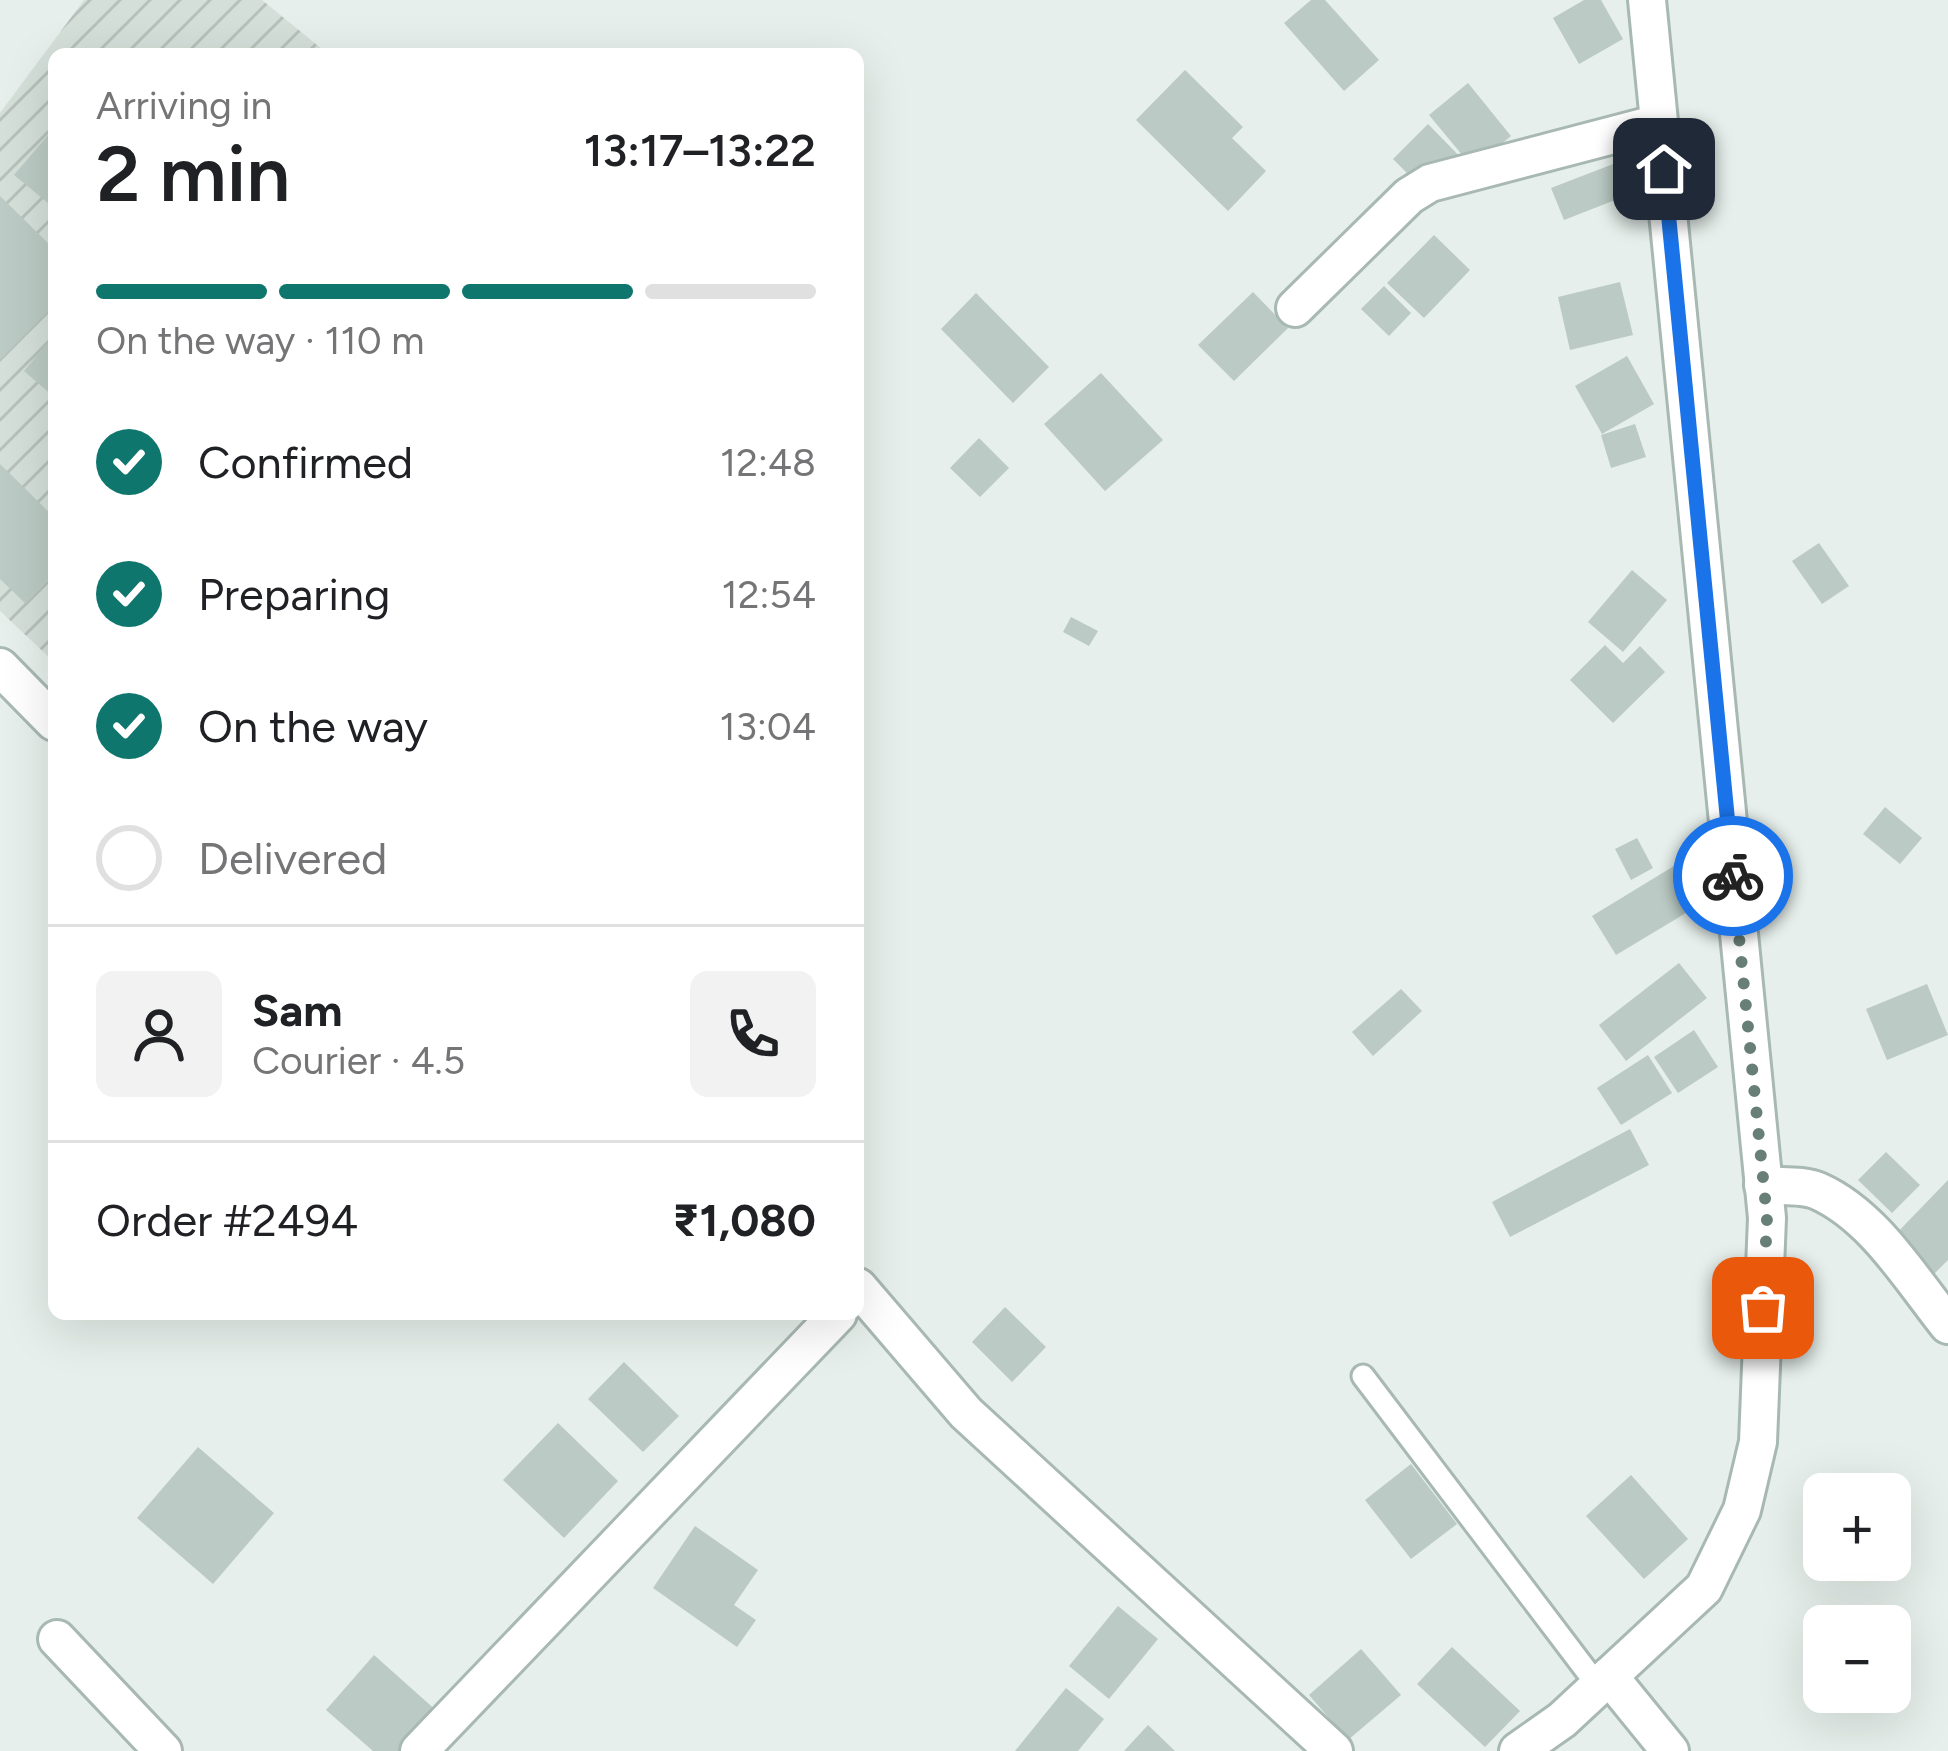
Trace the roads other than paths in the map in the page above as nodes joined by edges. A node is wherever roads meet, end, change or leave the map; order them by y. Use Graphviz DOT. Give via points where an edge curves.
graph roads {
  1 [pos="1647,0"];
  2 [pos="1659,123"];
  3 [pos="1295,308"];
  4 [pos="0,667"];
  5 [pos="48,716"];
  6 [pos="1784,1187"];
  7 [pos="864,1306"];
  8 [pos="831,1320"];
  9 [pos="1948,1325"];
  10 [pos="1363,1376"];
  11 [pos="57,1639"];
  12 [pos="1610,1685"];
  13 [pos="163,1751"];
  14 [pos="419,1751"];
  15 [pos="1334,1751"];
  16 [pos="1518,1751"];
  17 [pos="1670,1751"];
  1 -- 2 [label="street"];
  2 -- 3 [label="street" via="1430,183"];
  2 -- 6 [label="street"];
  4 -- 5 [label="street"];
  6 -- 9 [label="street" via="1831,1198 1877,1235"];
  6 -- 12 [label="street" via="1767,1218 1757,1442 1742,1510 1704,1588"];
  7 -- 15 [label="street" via="967,1413"];
  8 -- 14 [label="street"];
  10 -- 12 [label="lane"];
  11 -- 13 [label="street"];
  12 -- 16 [label="street"];
  12 -- 17 [label="street"];
}
